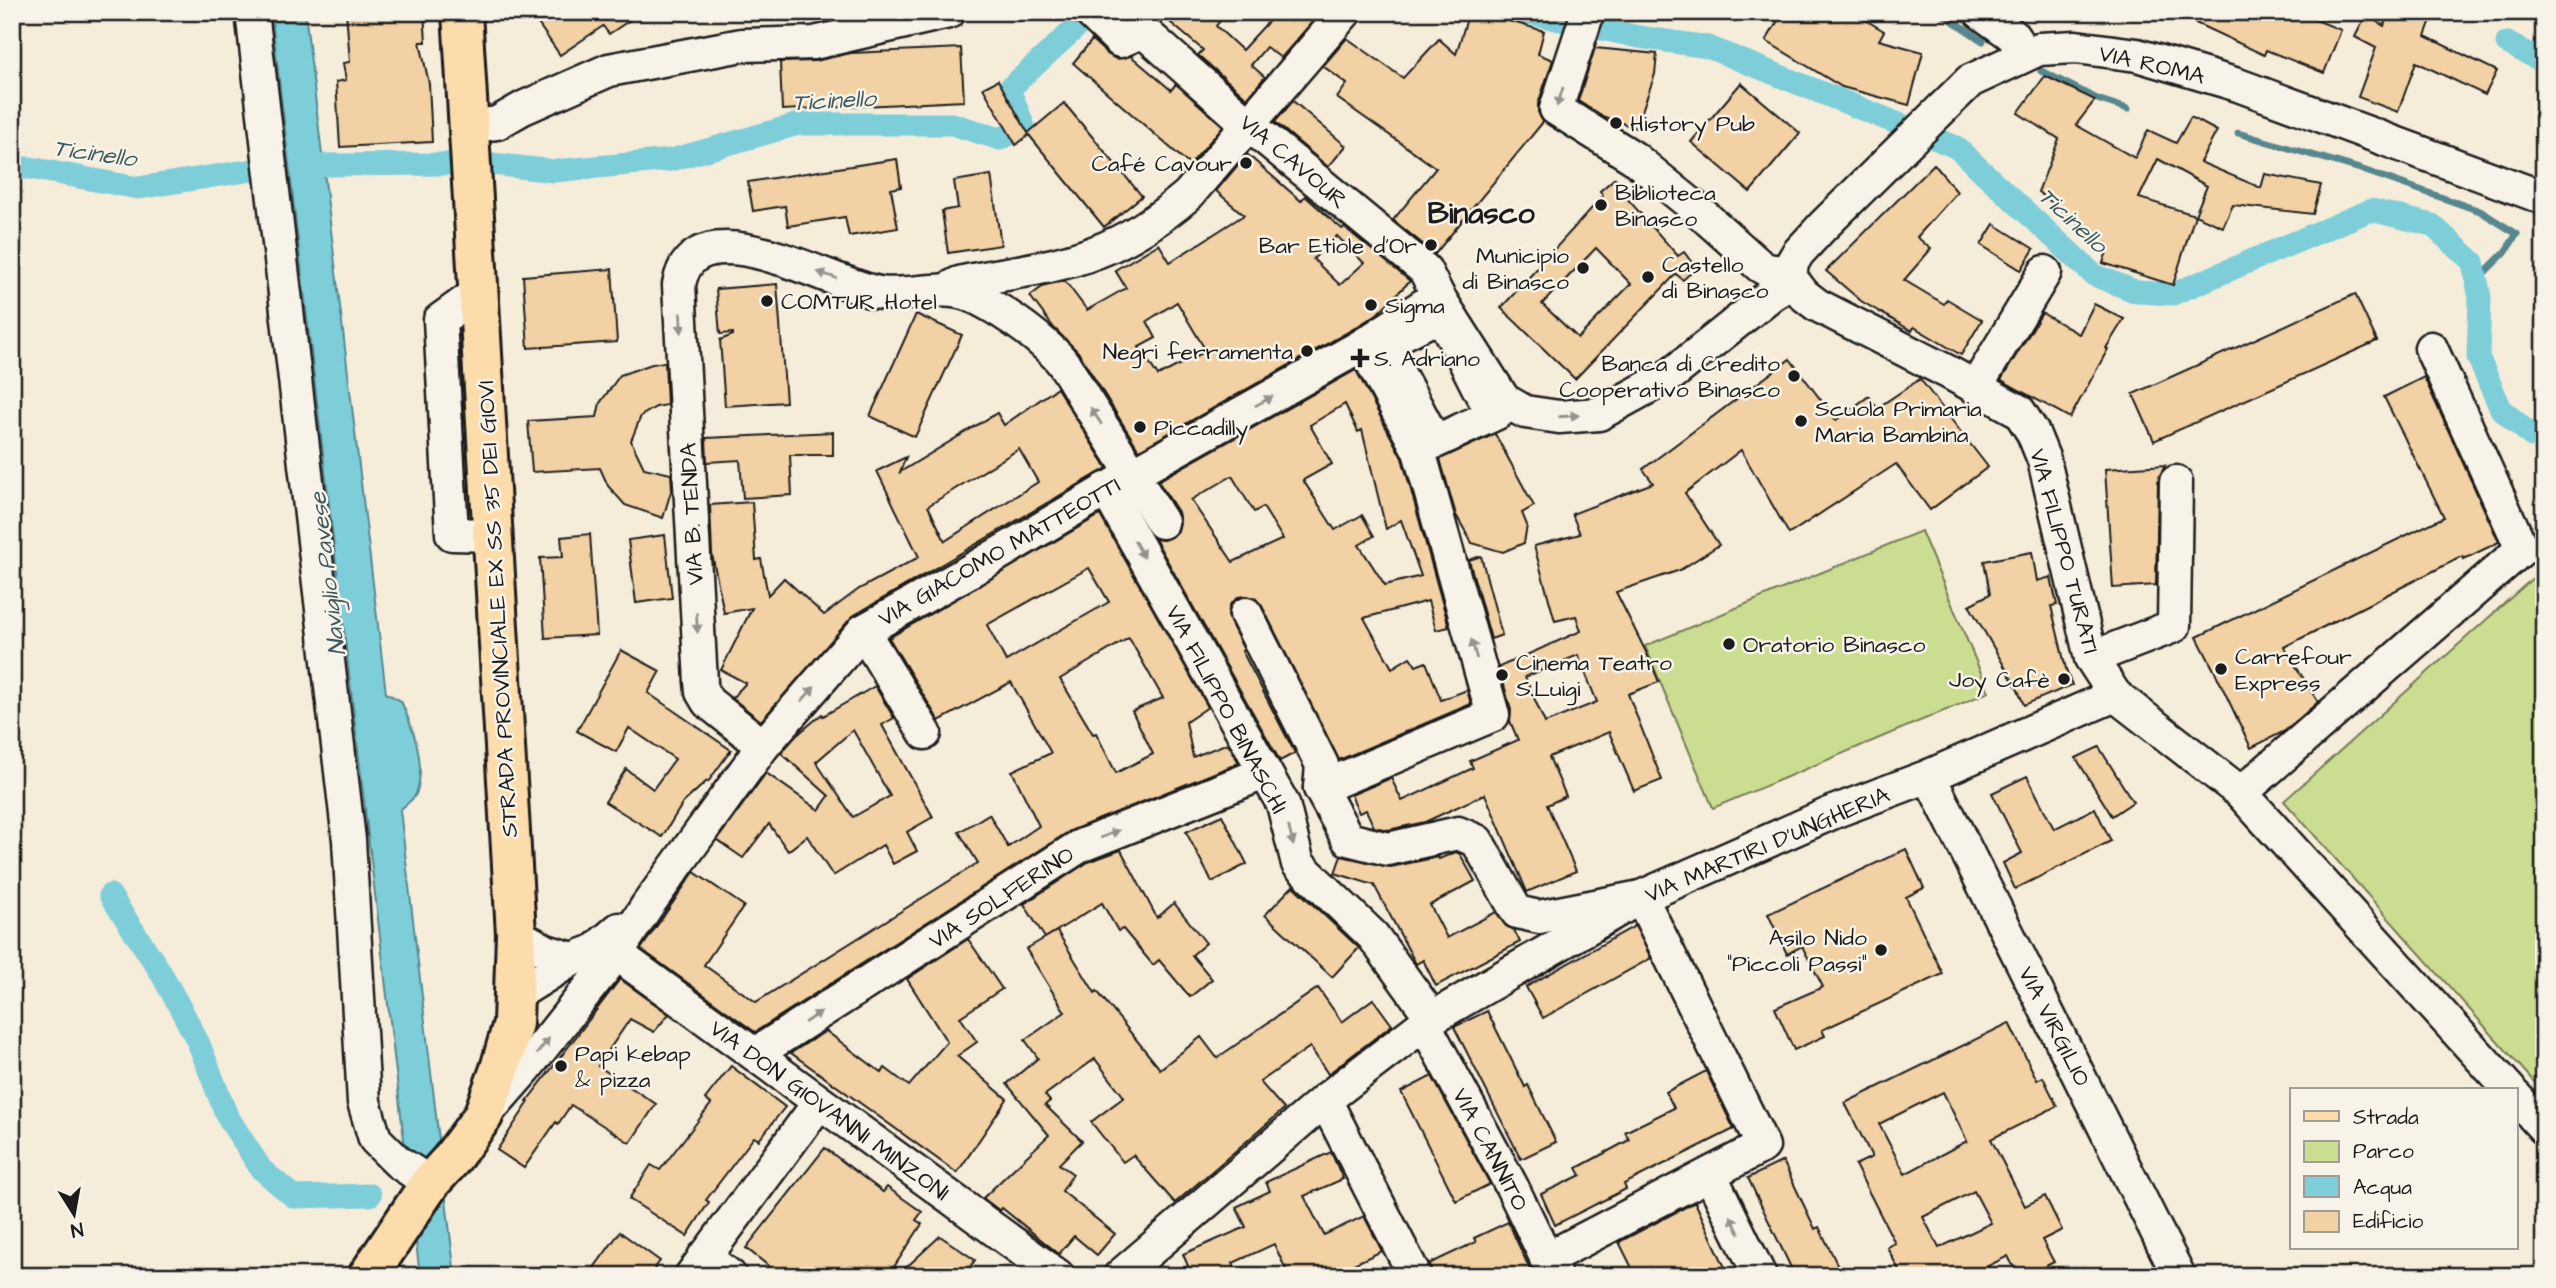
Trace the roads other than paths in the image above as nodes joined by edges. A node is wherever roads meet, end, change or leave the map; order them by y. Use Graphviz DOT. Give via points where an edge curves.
graph roads {
  1 [pos="252,12"];
  2 [pos="859,12"];
  3 [pos="949,12"];
  4 [pos="1345,12"];
  5 [pos="1588,12"];
  6 [pos="467,13"];
  7 [pos="1987,14"];
  8 [pos="1095,18"];
  9 [pos="814,43"];
  10 [pos="2025,54"];
  11 [pos="1249,125"];
  12 [pos="469,127"];
  13 [pos="2544,198"];
  14 [pos="1014,272"];
  15 [pos="2045,272"];
  16 [pos="1791,278"];
  17 [pos="946,290"];
  18 [pos="1438,296"];
  19 [pos="1006,316"];
  20 [pos="1363,345"];
  21 [pos="2431,348"];
  22 [pos="1976,387"];
  23 [pos="1133,474"];
  24 [pos="2176,482"];
  25 [pos="1106,489"];
  26 [pos="1162,522"];
  27 [pos="1246,614"];
  28 [pos="863,631"];
  29 [pos="2091,658"];
  30 [pos="2115,695"];
  31 [pos="925,733"];
  32 [pos="763,746"];
  33 [pos="1264,773"];
  34 [pos="1929,776"];
  35 [pos="1320,788"];
  36 [pos="2241,793"];
  37 [pos="1641,897"];
  38 [pos="516,934"];
  39 [pos="611,948"];
  40 [pos="573,959"];
  41 [pos="515,995"];
  42 [pos="581,998"];
  43 [pos="1428,1020"];
  44 [pos="755,1054"];
  45 [pos="2508,1088"];
  46 [pos="2518,1099"];
  47 [pos="1325,1100"];
  48 [pos="819,1102"];
  49 [pos="483,1116"];
  50 [pos="2544,1128"];
  51 [pos="1710,1174"];
  52 [pos="429,1183"];
  53 [pos="697,1267"];
  54 [pos="1551,1268"];
  55 [pos="368,1276"];
  56 [pos="730,1276"];
  57 [pos="1058,1276"];
  58 [pos="1120,1276"];
  59 [pos="1415,1276"];
  60 [pos="1760,1276"];
  61 [pos="2179,1276"];
  1 -- 52 [label="street" via="348,826 364,1102 375,1139"];
  2 -- 9 [label="street"];
  3 -- 9 [label="street"];
  4 -- 11 [label="street"];
  5 -- 16 [label="street, one-way" via="1556,109 1634,158 1760,266"];
  6 -- 12 [label="main road, STRADA PROVINCIALE EX SS 35 DEI GIOVI"];
  7 -- 10 [label="street" via="2012,35"];
  8 -- 11 [label="street, VIA CAVOUR" via="1120,41 1143,31"];
  9 -- 12 [label="street" via="742,45 609,69 497,123"];
  10 -- 13 [label="street, VIA ROMA" via="2076,47 2137,55 2238,85"];
  10 -- 16 [label="street, VIA ROMA" via="1970,81 1798,253"];
  11 -- 14 [label="street" via="1188,195 1141,229 1095,253"];
  11 -- 18 [label="street, VIA CAVOUR" via="1425,270"];
  12 -- 38 [label="main road, STRADA PROVINCIALE EX SS 35 DEI GIOVI"];
  14 -- 17 [label="street"];
  14 -- 19 [label="street" via="1003,286 1001,303"];
  15 -- 22 [label="street"];
  18 -- 16 [label="street, VIA CAVOUR, one-way" via="1504,400 1525,412 1559,417 1599,414 1672,374"];
  16 -- 22 [label="street, VIA FILIPPO TURATI" via="1817,305"];
  17 -- 19 [label="street" via="974,297"];
  17 -- 32 [label="street, VIA B. TENDA, one-way" via="878,293 744,250 707,250 691,258 680,276 702,692 708,702"];
  18 -- 20 [label="street, VIA GIACOMO MATTEOTTI"];
  23 -- 19 [label="street, one-way" via="1055,353"];
  23 -- 20 [label="street, VIA GIACOMO MATTEOTTI, one-way"];
  35 -- 20 [label="street, one-way" via="1493,715 1419,451"];
  21 -- 36 [label="street" via="2522,548"];
  22 -- 29 [label="street, VIA FILIPPO TURATI" via="2019,411 2037,442"];
  23 -- 25 [label="street, VIA GIACOMO MATTEOTTI"];
  23 -- 26 [label="street"];
  24 -- 29 [label="street" via="2174,626"];
  25 -- 28 [label="street, VIA GIACOMO MATTEOTTI"];
  25 -- 33 [label="street, VIA FILIPPO BINASCHI, one-way"];
  27 -- 35 [label="street" via="1322,765"];
  28 -- 31 [label="street"];
  32 -- 28 [label="street, VIA GIACOMO MATTEOTTI, one-way"];
  29 -- 30 [label="street, VIA FILIPPO TURATI"];
  30 -- 34 [label="street, VIA MARTIRI D'UNGHERIA"];
  30 -- 36 [label="street, VIA FILIPPO TURATI"];
  32 -- 39 [label="street, VIA GIACOMO MATTEOTTI"];
  33 -- 43 [label="street, VIA FILIPPO BINASCHI, one-way" via="1283,804 1298,864 1373,936"];
  44 -- 33 [label="street, VIA SOLFERINO, one-way" via="1080,846"];
  34 -- 37 [label="street, VIA MARTIRI D'UNGHERIA" via="1836,811"];
  34 -- 61 [label="street, VIA VIRGILIO"];
  35 -- 37 [label="street" via="1348,839 1388,849 1458,833 1477,841 1517,912 1539,916"];
  36 -- 45 [label="street, VIA FILIPPO TURATI"];
  37 -- 43 [label="street, VIA MARTIRI D'UNGHERIA"];
  37 -- 51 [label="street" via="1763,1146"];
  38 -- 40 [label="street" via="546,951"];
  38 -- 41 [label="main road, STRADA PROVINCIALE EX SS 35 DEI GIOVI"];
  39 -- 40 [label="street, VIA GIACOMO MATTEOTTI"];
  39 -- 42 [label="street, VIA GIACOMO MATTEOTTI"];
  39 -- 44 [label="street, VIA DON GIOVANNI MINZONI"];
  40 -- 41 [label="street, VIA GIACOMO MATTEOTTI"];
  41 -- 42 [label="street" via="552,1008"];
  41 -- 49 [label="main road, STRADA PROVINCIALE EX SS 35 DEI GIOVI" via="513,1023"];
  49 -- 42 [label="street, VIA GIACOMO MATTEOTTI, one-way"];
  43 -- 47 [label="street"];
  43 -- 54 [label="street, VIA CANNITO"];
  44 -- 48 [label="street, VIA DON GIOVANNI MINZONI"];
  46 -- 50 [label="street"];
  47 -- 58 [label="street"];
  47 -- 59 [label="street"];
  48 -- 53 [label="street"];
  48 -- 57 [label="street, VIA DON GIOVANNI MINZONI"];
  49 -- 52 [label="main road, STRADA PROVINCIALE EX SS 35 DEI GIOVI"];
  51 -- 54 [label="street"];
  60 -- 51 [label="street, one-way"];
  52 -- 55 [label="main road"];
  53 -- 56 [label="street"];
}
